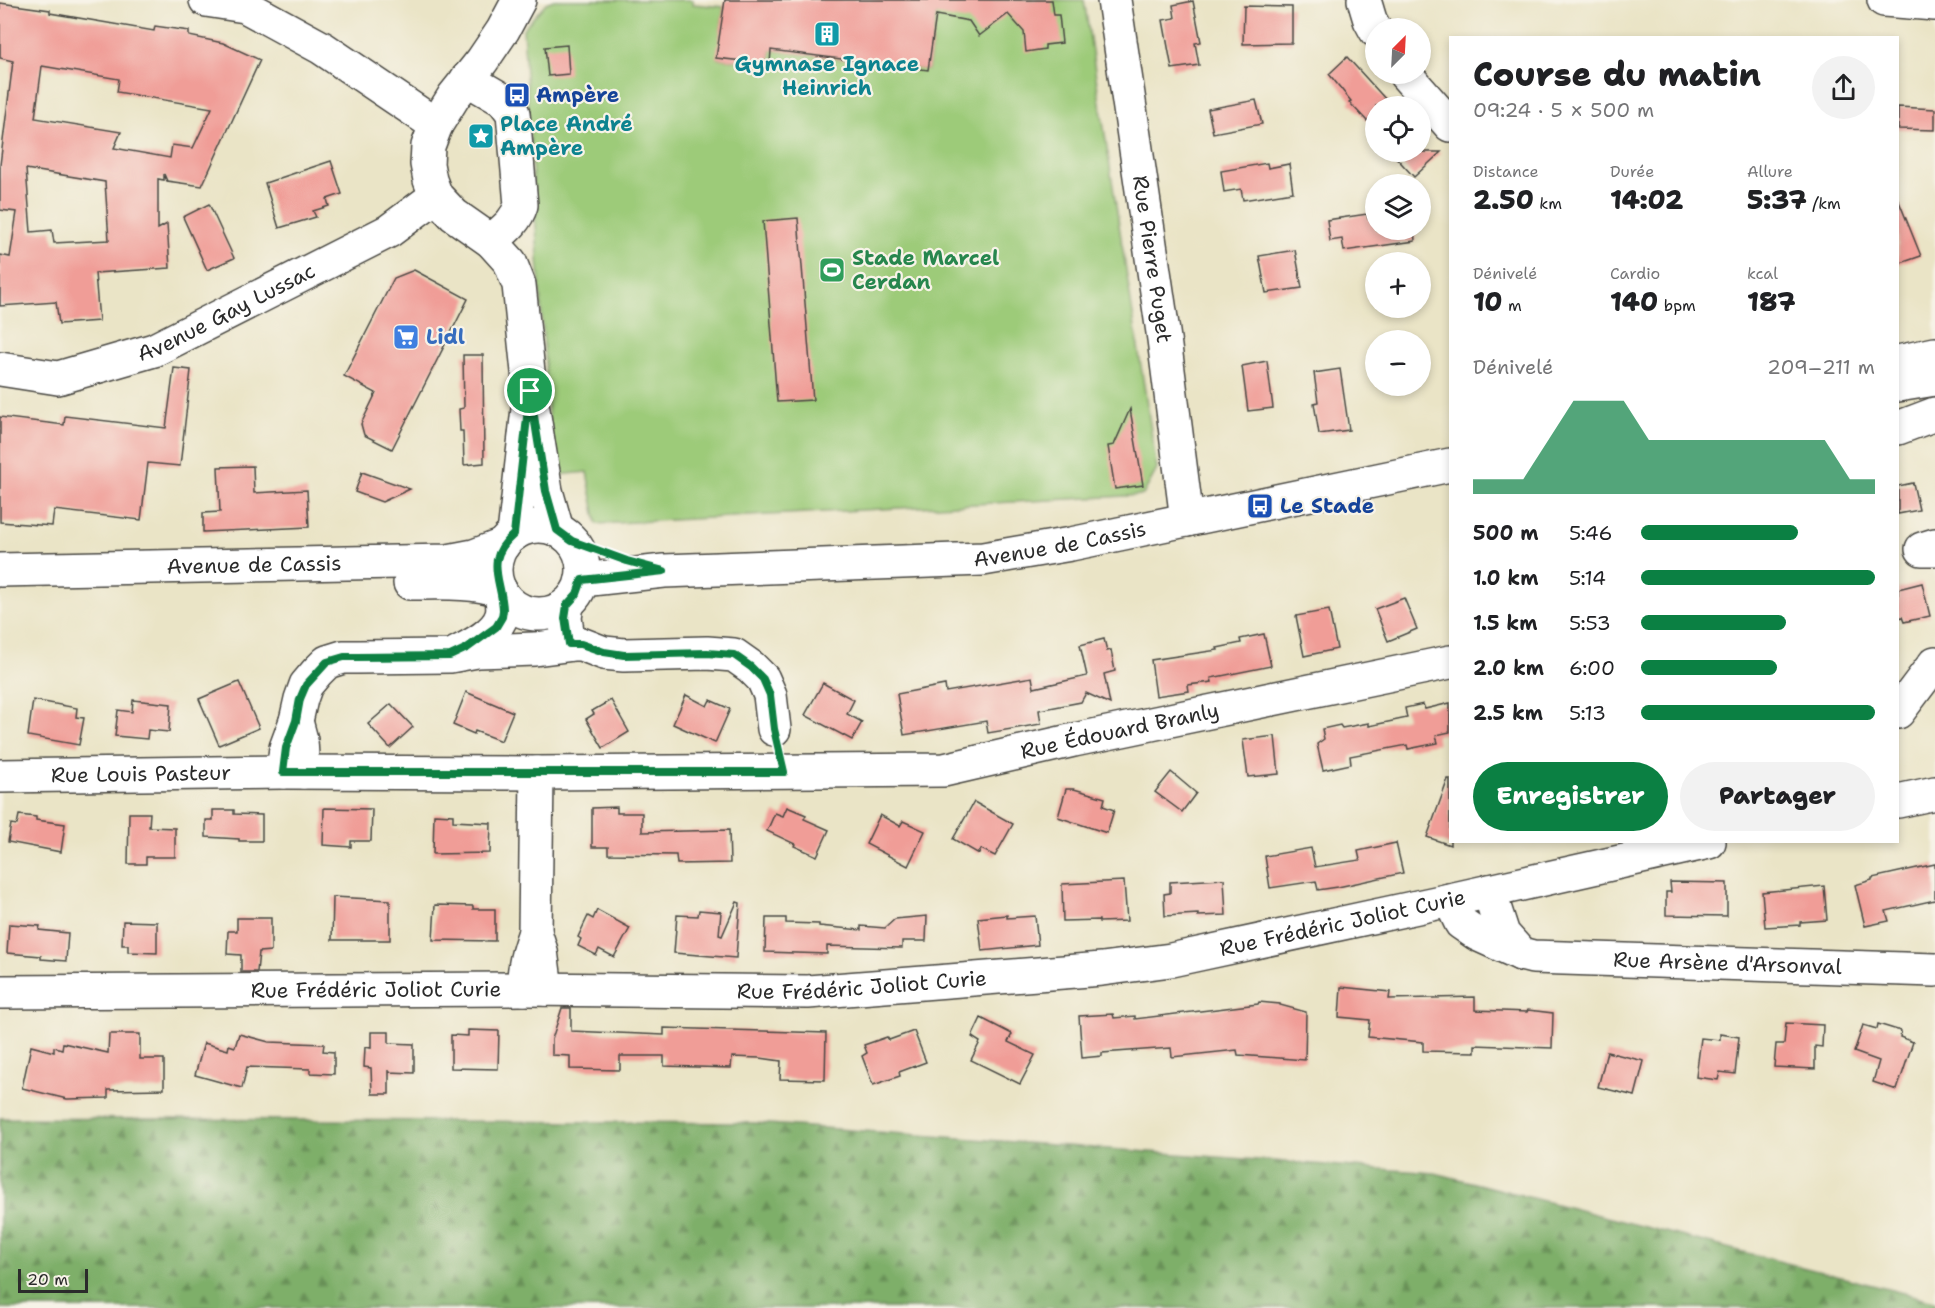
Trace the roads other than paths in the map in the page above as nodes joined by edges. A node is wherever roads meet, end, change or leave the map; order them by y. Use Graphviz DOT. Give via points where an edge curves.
graph roads {
  1 [pos="206,0"];
  2 [pos="1114,0"];
  3 [pos="1364,0"];
  4 [pos="1884,0"];
  5 [pos="521,1"];
  6 [pos="1935,4"];
  7 [pos="1369,18"];
  8 [pos="467,79"];
  9 [pos="1414,84"];
  10 [pos="1449,123"];
  11 [pos="436,125"];
  12 [pos="436,196"];
  13 [pos="491,241"];
  14 [pos="1935,354"];
  15 [pos="1899,362"];
  16 [pos="0,369"];
  17 [pos="1935,379"];
  18 [pos="1899,385"];
  19 [pos="530,391"];
  20 [pos="1935,414"];
  21 [pos="1899,428"];
  22 [pos="1449,465"];
  23 [pos="1186,520"];
  24 [pos="564,536"];
  25 [pos="509,540"];
  26 [pos="0,570"];
  27 [pos="664,571"];
  28 [pos="0,590"];
  29 [pos="574,593"];
  30 [pos="501,604"];
  31 [pos="569,644"];
  32 [pos="535,649"];
  33 [pos="450,656"];
  34 [pos="1449,662"];
  35 [pos="1935,663"];
  36 [pos="1899,711"];
  37 [pos="293,772"];
  38 [pos="774,772"];
  39 [pos="537,773"];
  40 [pos="0,776"];
  41 [pos="1935,793"];
  42 [pos="1899,801"];
  43 [pos="1705,843"];
  44 [pos="1489,891"];
  45 [pos="1450,900"];
  46 [pos="1521,954"];
  47 [pos="1935,970"];
  48 [pos="535,989"];
  49 [pos="0,992"];
  1 -- 11 [label="street" via="245,6 322,48"];
  2 -- 23 [label="street, Rue Pierre Puget" via="1164,339"];
  3 -- 7 [label="street"];
  4 -- 6 [label="street"];
  5 -- 8 [label="street"];
  8 -- 11 [label="street"];
  8 -- 13 [label="street" via="503,100 513,112 521,206 512,224"];
  9 -- 10 [label="street"];
  11 -- 12 [label="street" via="428,146 427,164"];
  12 -- 13 [label="street"];
  12 -- 16 [label="street, Avenue Gay Lussac" via="388,231 153,350 58,378"];
  13 -- 19 [label="street" via="510,262 519,285"];
  14 -- 15 [label="street"];
  17 -- 18 [label="street"];
  19 -- 24 [label="street" via="544,481"];
  19 -- 25 [label="street"];
  20 -- 21 [label="street"];
  22 -- 23 [label="street, Avenue de Cassis"];
  23 -- 27 [label="street, Avenue de Cassis" via="983,559"];
  24 -- 25 [label="street, Avenue de Cassis" via="542,526 528,528"];
  24 -- 27 [label="street, Avenue de Cassis"];
  24 -- 29 [label="street" via="580,552 583,566"];
  25 -- 26 [label="street, Avenue de Cassis" via="474,556 448,561"];
  25 -- 30 [label="street" via="496,566"];
  27 -- 29 [label="street, Avenue de Cassis"];
  28 -- 30 [label="street, Avenue de Cassis" via="447,583 484,585"];
  29 -- 30 [label="street, Avenue de Cassis" via="557,611 545,614 534,614 508,601"];
  29 -- 31 [label="street" via="566,624"];
  30 -- 32 [label="street" via="506,629 516,641"];
  30 -- 33 [label="street" via="496,627"];
  31 -- 32 [label="street"];
  31 -- 38 [label="street" via="624,655 734,655 763,679 770,695"];
  32 -- 33 [label="street"];
  33 -- 37 [label="street" via="344,657 327,662 306,685 300,699 296,721 301,740"];
  34 -- 38 [label="street, Rue Édouard Branly" via="944,770"];
  35 -- 36 [label="street"];
  37 -- 39 [label="street, Rue Louis Pasteur"];
  37 -- 40 [label="street, Rue Louis Pasteur"];
  38 -- 39 [label="street, Rue Édouard Branly"];
  39 -- 48 [label="street" via="535,932 523,972"];
  41 -- 42 [label="street"];
  43 -- 44 [label="street, Rue Frédéric Joliot Curie"];
  44 -- 45 [label="street, Rue Frédéric Joliot Curie"];
  44 -- 46 [label="street" via="1503,934"];
  45 -- 46 [label="street, Rue Arsène d'Arsonval" via="1461,923"];
  45 -- 48 [label="street, Rue Frédéric Joliot Curie" via="1171,960 1102,969 808,992"];
  46 -- 47 [label="street, Rue Arsène d'Arsonval"];
  48 -- 49 [label="street, Rue Frédéric Joliot Curie"];
}
